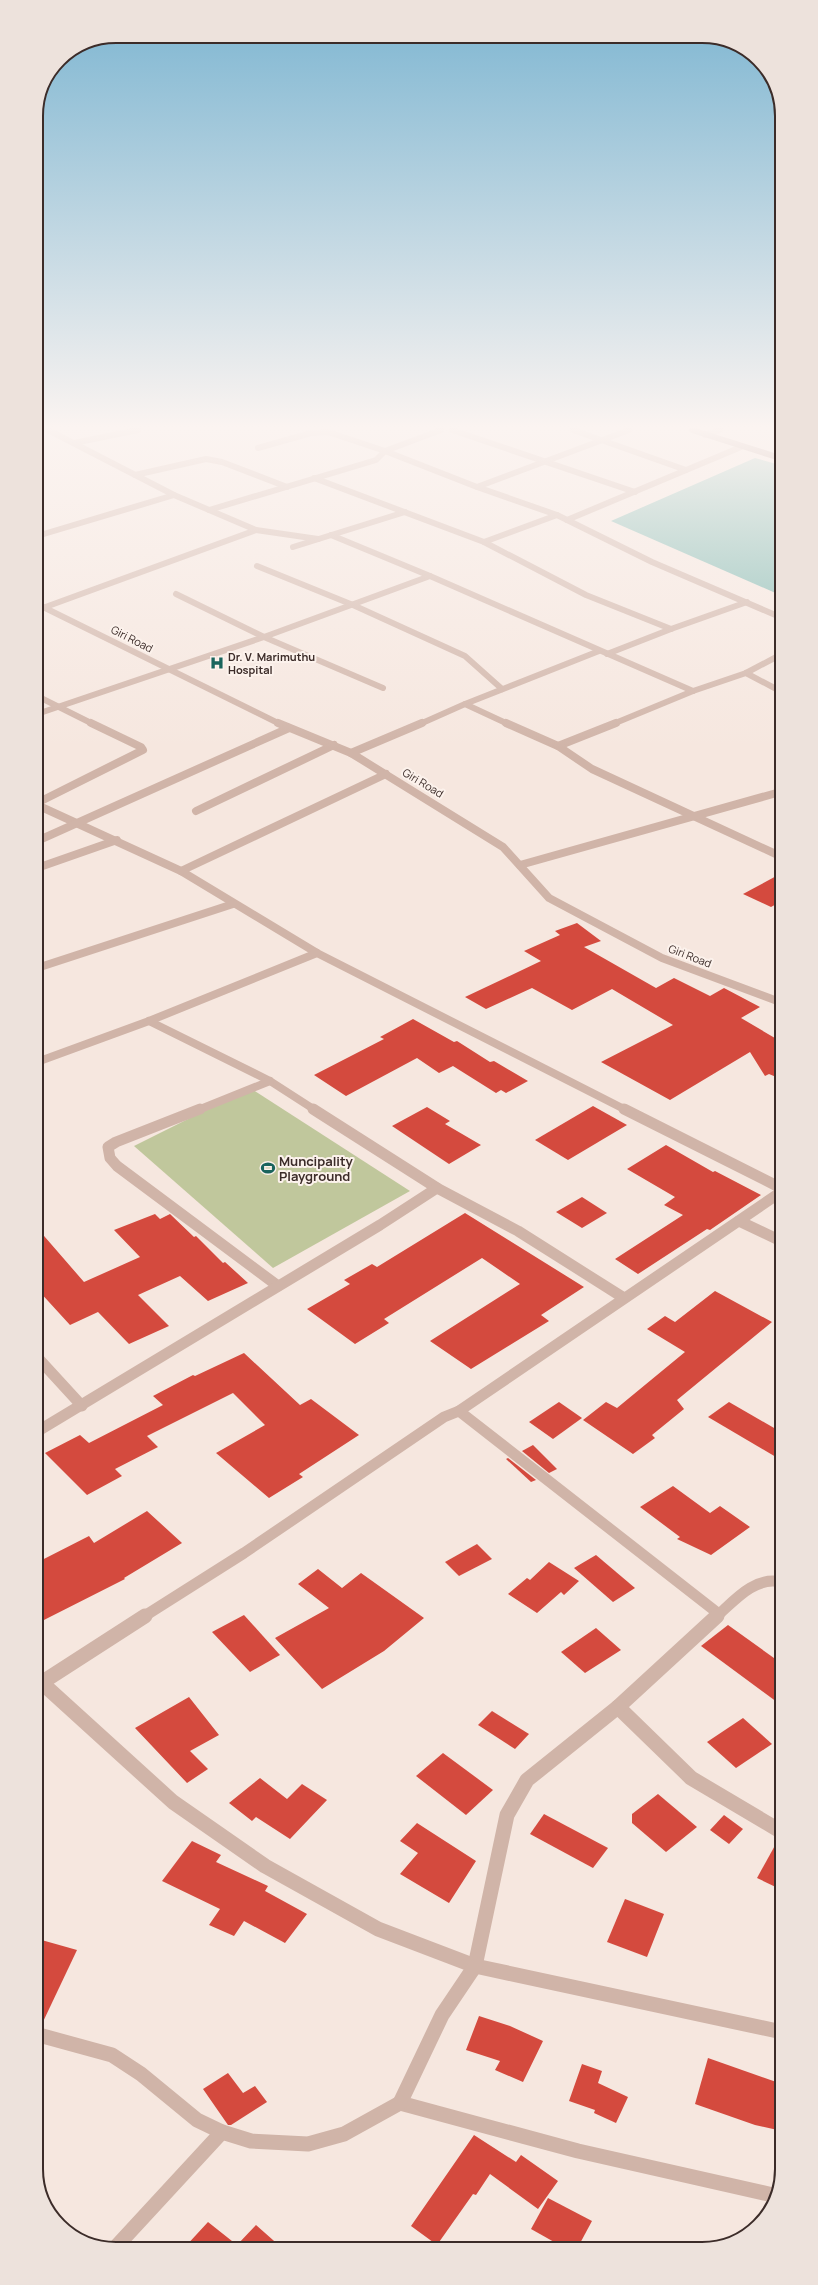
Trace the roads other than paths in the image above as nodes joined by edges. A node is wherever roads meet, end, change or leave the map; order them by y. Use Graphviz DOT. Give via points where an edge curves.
graph roads {
  1 [pos="237,537"];
  2 [pos="302,537"];
  3 [pos="326,537"];
  4 [pos="336,537"];
  5 [pos="470,537"];
  6 [pos="499,537"];
  7 [pos="601,537"];
  8 [pos="318,539"];
  9 [pos="484,542"];
  10 [pos="293,547"];
  11 [pos="257,566"];
  12 [pos="430,576"];
  13 [pos="176,594"];
  14 [pos="747,602"];
  15 [pos="353,605"];
  16 [pos="43,606"];
  17 [pos="43,609"];
  18 [pos="775,615"];
  19 [pos="670,629"];
  20 [pos="264,637"];
  21 [pos="599,651"];
  22 [pos="607,654"];
  23 [pos="775,658"];
  24 [pos="167,669"];
  25 [pos="746,673"];
  26 [pos="383,688"];
  27 [pos="775,688"];
  28 [pos="502,689"];
  29 [pos="693,691"];
  30 [pos="43,699"];
  31 [pos="465,704"];
  32 [pos="56,706"];
  33 [pos="43,711"];
  34 [pos="289,728"];
  35 [pos="334,745"];
  36 [pos="558,746"];
  37 [pos="352,753"];
  38 [pos="386,774"];
  39 [pos="775,793"];
  40 [pos="43,801"];
  41 [pos="43,807"];
  42 [pos="196,811"];
  43 [pos="696,817"];
  44 [pos="78,824"];
  45 [pos="43,839"];
  46 [pos="117,840"];
  47 [pos="775,854"];
  48 [pos="520,865"];
  49 [pos="43,866"];
  50 [pos="181,871"];
  51 [pos="233,904"];
  52 [pos="317,953"];
  53 [pos="43,966"];
  54 [pos="775,1000"];
  55 [pos="149,1021"];
  56 [pos="43,1060"];
  57 [pos="270,1081"];
  58 [pos="775,1185"];
  59 [pos="437,1188"];
  60 [pos="775,1196"];
  61 [pos="739,1220"];
  62 [pos="775,1238"];
  63 [pos="278,1286"];
  64 [pos="624,1298"];
  65 [pos="43,1363"];
  66 [pos="82,1406"];
  67 [pos="459,1412"];
  68 [pos="43,1429"];
  69 [pos="775,1581"];
  70 [pos="718,1614"];
  71 [pos="43,1682"];
  72 [pos="43,1687"];
  73 [pos="618,1707"];
  74 [pos="775,1828"];
  75 [pos="475,1966"];
  76 [pos="775,2030"];
  77 [pos="43,2036"];
  78 [pos="400,2103"];
  79 [pos="222,2132"];
  80 [pos="770,2194"];
  81 [pos="120,2242"];
  1 -- 16 [label="street"];
  2 -- 8 [label="street"];
  3 -- 8 [label="street"];
  4 -- 12 [label="street"];
  5 -- 9 [label="street"];
  6 -- 9 [label="street"];
  7 -- 14 [label="street" via="652,562"];
  8 -- 10 [label="street"];
  9 -- 19 [label="street" via="586,596"];
  11 -- 15 [label="street"];
  12 -- 15 [label="street"];
  12 -- 21 [label="street"];
  13 -- 20 [label="street"];
  14 -- 18 [label="street"];
  14 -- 19 [label="street"];
  15 -- 20 [label="street"];
  15 -- 28 [label="street" via="465,656"];
  17 -- 24 [label="street, Giri Road"];
  19 -- 22 [label="street"];
  20 -- 24 [label="street"];
  20 -- 26 [label="street"];
  21 -- 22 [label="street"];
  21 -- 28 [label="street"];
  22 -- 29 [label="street"];
  23 -- 25 [label="street"];
  24 -- 32 [label="street"];
  24 -- 34 [label="street, Giri Road"];
  25 -- 27 [label="street"];
  25 -- 29 [label="street"];
  28 -- 31 [label="street"];
  29 -- 36 [label="street"];
  30 -- 32 [label="street"];
  31 -- 36 [label="street"];
  31 -- 37 [label="street"];
  32 -- 33 [label="street"];
  32 -- 40 [label="street" via="143,750"];
  34 -- 35 [label="street, Giri Road"];
  34 -- 44 [label="street"];
  35 -- 37 [label="street, Giri Road"];
  35 -- 42 [label="street"];
  36 -- 43 [label="street" via="592,769"];
  37 -- 38 [label="street, Giri Road"];
  38 -- 48 [label="street, Giri Road" via="503,847"];
  38 -- 50 [label="street"];
  39 -- 43 [label="street"];
  41 -- 44 [label="street"];
  43 -- 47 [label="street"];
  43 -- 48 [label="street"];
  44 -- 45 [label="street"];
  44 -- 46 [label="street"];
  46 -- 49 [label="street"];
  46 -- 50 [label="street"];
  48 -- 54 [label="street, Giri Road" via="549,898 662,958"];
  50 -- 51 [label="street"];
  51 -- 52 [label="street"];
  51 -- 53 [label="street"];
  52 -- 55 [label="street"];
  52 -- 58 [label="street"];
  55 -- 56 [label="street"];
  55 -- 57 [label="street"];
  57 -- 59 [label="street"];
  57 -- 63 [label="street" via="116,1142 108,1147 107,1154 117,1166"];
  59 -- 63 [label="street"];
  59 -- 64 [label="street" via="518,1231"];
  60 -- 61 [label="street"];
  61 -- 62 [label="street"];
  61 -- 64 [label="street"];
  63 -- 66 [label="street"];
  64 -- 67 [label="street"];
  65 -- 66 [label="street"];
  66 -- 68 [label="street"];
  67 -- 70 [label="street"];
  67 -- 71 [label="street" via="444,1418 244,1553"];
  69 -- 70 [label="street" via="749,1587"];
  70 -- 73 [label="street"];
  72 -- 75 [label="street" via="173,1802 265,1866 378,1929"];
  73 -- 74 [label="street" via="691,1778"];
  73 -- 75 [label="street" via="526,1780 507,1815"];
  75 -- 76 [label="street"];
  75 -- 78 [label="street" via="442,2015"];
  77 -- 79 [label="street" via="81,2044 112,2055 141,2074 197,2120"];
  78 -- 79 [label="street" via="344,2134 308,2144 251,2141"];
  78 -- 80 [label="street" via="578,2151"];
  79 -- 81 [label="street"];
}
